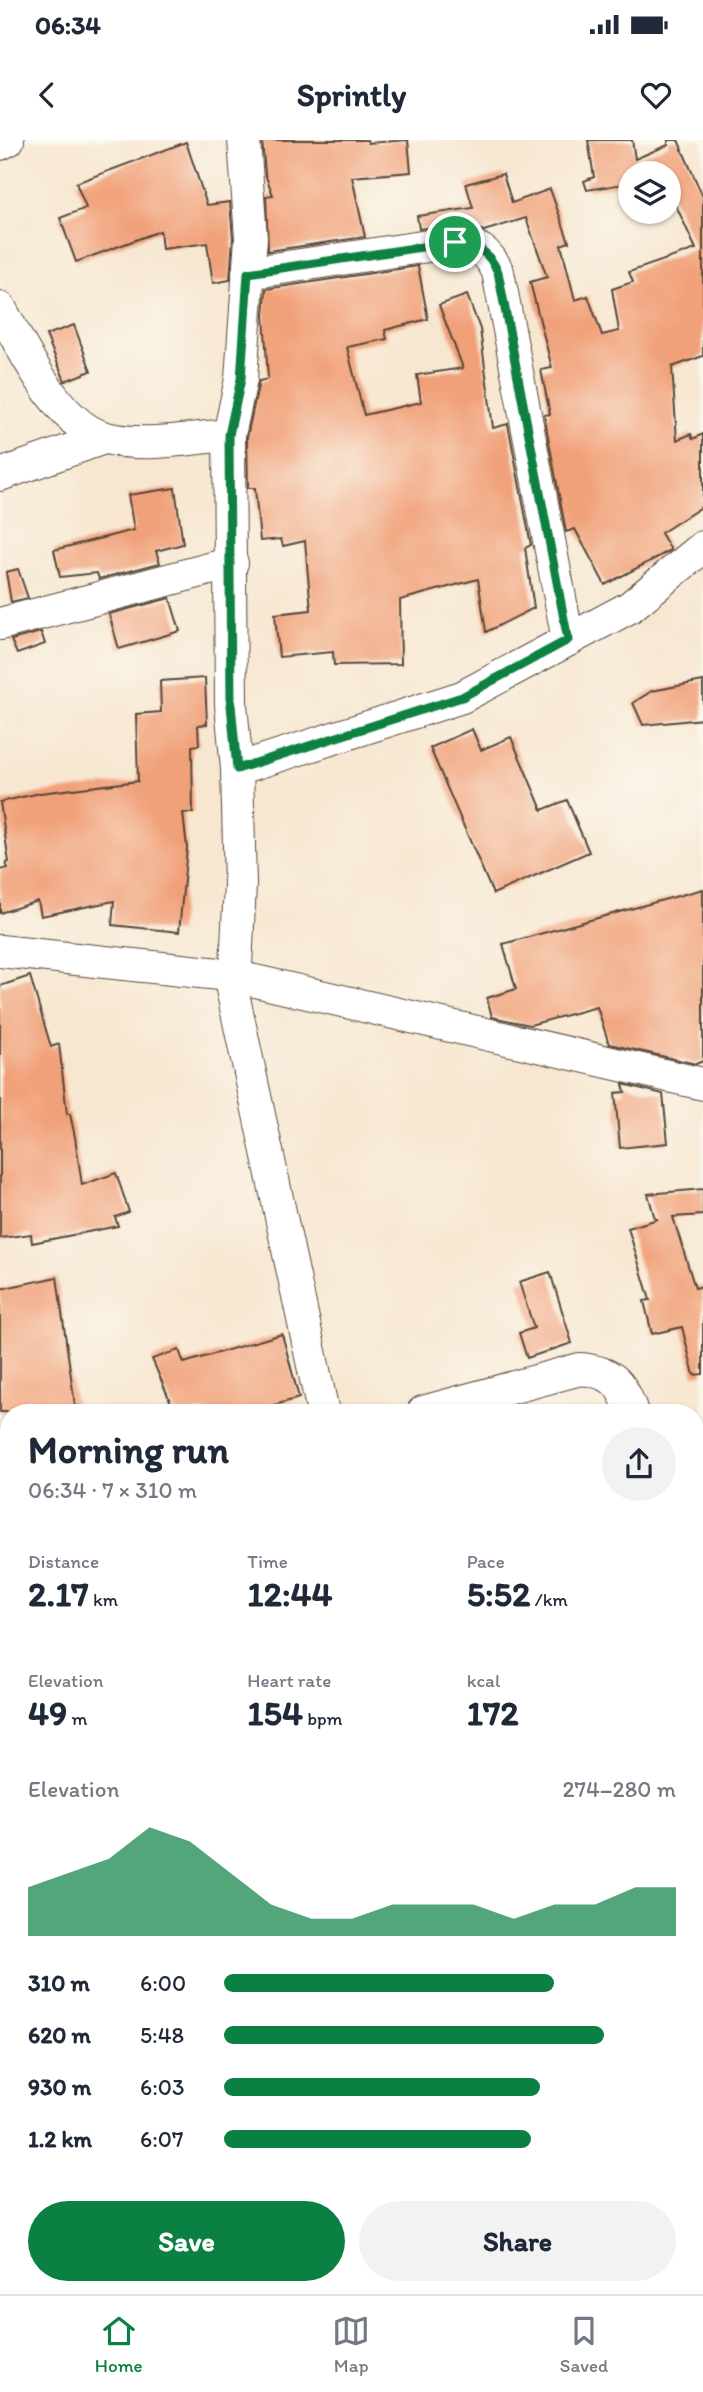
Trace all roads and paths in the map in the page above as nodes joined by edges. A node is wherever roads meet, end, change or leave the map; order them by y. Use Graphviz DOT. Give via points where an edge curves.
graph roads {
  1 [pos="9,140"];
  2 [pos="244,140"];
  3 [pos="0,144"];
  4 [pos="248,273"];
  5 [pos="0,308"];
  6 [pos="229,435"];
  7 [pos="104,438"];
  8 [pos="0,475"];
  9 [pos="703,547"];
  10 [pos="232,564"];
  11 [pos="0,624"];
  12 [pos="568,640"];
  13 [pos="237,769"];
  14 [pos="0,950"];
  15 [pos="229,975"];
  16 [pos="703,1084"];
  17 [pos="321,1404"];
  18 [pos="452,1404"];
  19 [pos="629,1404"];
  1 -- 3 [label="street"];
  2 -- 4 [label="street" via="251,238"];
  4 -- 6 [label="street" via="241,379"];
  4 -- 12 [label="street" via="455,242 477,245 491,257 498,272"];
  5 -- 7 [label="street" via="52,396 76,422"];
  6 -- 7 [label="street" via="140,442"];
  6 -- 10 [label="street"];
  7 -- 8 [label="street"];
  9 -- 12 [label="street" via="630,607"];
  10 -- 11 [label="street"];
  10 -- 13 [label="street" via="231,705"];
  12 -- 13 [label="street" via="462,697"];
  13 -- 15 [label="street" via="240,884 236,967"];
  14 -- 15 [label="street"];
  15 -- 16 [label="street"];
  15 -- 17 [label="street"];
  18 -- 19 [label="street" via="580,1368 603,1371 625,1392"];
}
